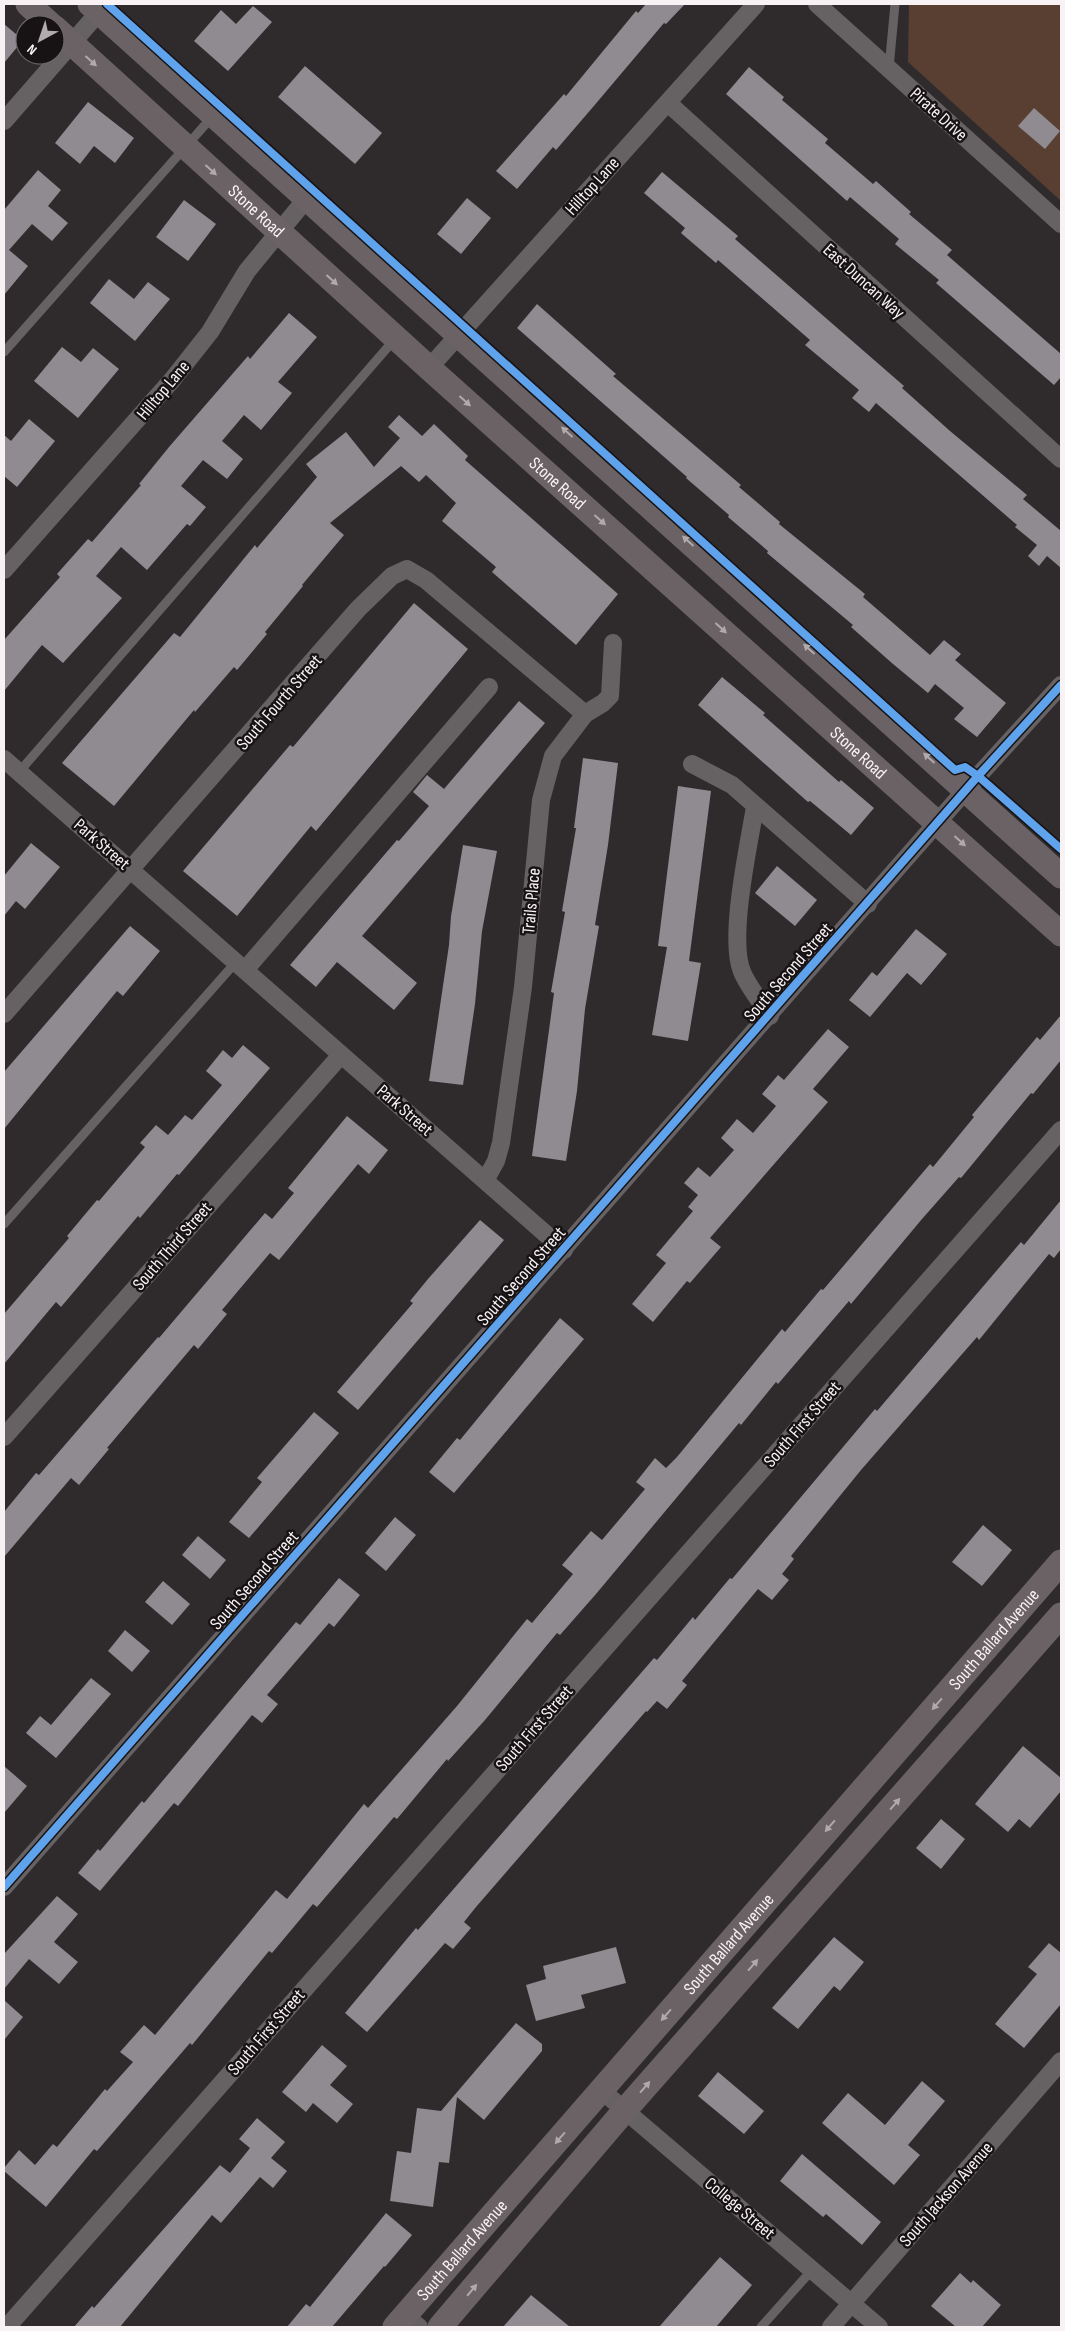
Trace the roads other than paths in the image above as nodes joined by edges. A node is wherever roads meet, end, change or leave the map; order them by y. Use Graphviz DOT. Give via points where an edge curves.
graph roads {
  1 [pos="28,4"];
  2 [pos="756,4"];
  3 [pos="817,4"];
  4 [pos="895,4"];
  5 [pos="95,8"];
  6 [pos="40,15"];
  7 [pos="65,34"];
  8 [pos="65,38"];
  9 [pos="43,65"];
  10 [pos="889,69"];
  11 [pos="668,103"];
  12 [pos="214,115"];
  13 [pos="4,122"];
  14 [pos="186,147"];
  15 [pos="307,198"];
  16 [pos="1061,224"];
  17 [pos="278,232"];
  18 [pos="458,334"];
  19 [pos="396,338"];
  20 [pos="4,352"];
  21 [pos="429,368"];
  22 [pos="1061,458"];
  23 [pos="4,570"];
  24 [pos="613,643"];
  25 [pos="1061,685"];
  26 [pos="489,687"];
  27 [pos="585,714"];
  28 [pos="4,759"];
  29 [pos="692,764"];
  30 [pos="19,772"];
  31 [pos="966,790"];
  32 [pos="755,807"];
  33 [pos="938,822"];
  34 [pos="131,869"];
  35 [pos="1061,876"];
  36 [pos="868,904"];
  37 [pos="1061,934"];
  38 [pos="240,966"];
  39 [pos="4,1014"];
  40 [pos="770,1016"];
  41 [pos="341,1055"];
  42 [pos="1061,1130"];
  43 [pos="486,1179"];
  44 [pos="4,1224"];
  45 [pos="564,1250"];
  46 [pos="4,1437"];
  47 [pos="1061,1562"];
  48 [pos="1061,1615"];
  49 [pos="920,1723"];
  50 [pos="946,1746"];
  51 [pos="4,1888"];
  52 [pos="1061,2060"];
  53 [pos="601,2090"];
  54 [pos="625,2110"];
  55 [pos="812,2270"];
  56 [pos="851,2303"];
  57 [pos="406,2323"];
  58 [pos="4,2324"];
  59 [pos="7,2327"];
  60 [pos="440,2327"];
  61 [pos="761,2327"];
  62 [pos="831,2327"];
  63 [pos="879,2327"];
  1 -- 6 [label="main road"];
  2 -- 11 [label="street, Hilltop Lane"];
  3 -- 10 [label="street, Pirate Drive"];
  4 -- 10 [label="lane"];
  5 -- 7 [label="street"];
  5 -- 12 [label="main road"];
  8 -- 14 [label="main road, Stone Road, one-way"];
  9 -- 13 [label="street"];
  10 -- 16 [label="street, Pirate Drive"];
  11 -- 18 [label="street, Hilltop Lane"];
  11 -- 22 [label="street, East Duncan Way"];
  12 -- 14 [label="lane"];
  12 -- 15 [label="main road"];
  14 -- 17 [label="main road, Stone Road, one-way"];
  14 -- 20 [label="lane"];
  15 -- 17 [label="street, Hilltop Lane"];
  15 -- 18 [label="main road"];
  17 -- 19 [label="main road, Stone Road, one-way"];
  17 -- 23 [label="street, Hilltop Lane" via="247,271 210,332 172,380"];
  18 -- 21 [label="street, Hilltop Lane"];
  31 -- 18 [label="main road, one-way"];
  19 -- 21 [label="main road, Stone Road"];
  19 -- 30 [label="lane"];
  21 -- 33 [label="main road, Stone Road, one-way"];
  24 -- 27 [label="street, Trails Place" via="610,696"];
  25 -- 31 [label="street, South Second Street"];
  26 -- 38 [label="street"];
  27 -- 34 [label="street, South Fourth Street" via="426,580 407,569 392,576 358,610"];
  27 -- 43 [label="street, Trails Place" via="553,756 541,800 523,987 501,1143"];
  28 -- 30 [label="street, Park Street"];
  29 -- 32 [label="street" via="732,785"];
  30 -- 34 [label="street, Park Street"];
  31 -- 33 [label="street, South Second Street"];
  31 -- 35 [label="main road"];
  32 -- 36 [label="street"];
  32 -- 40 [label="street" via="740,893 737,945 742,973"];
  33 -- 36 [label="street, South Second Street"];
  33 -- 37 [label="main road, Stone Road, one-way"];
  34 -- 38 [label="street, Park Street"];
  34 -- 39 [label="street, South Fourth Street"];
  36 -- 40 [label="street, South Second Street"];
  38 -- 41 [label="street, Park Street"];
  38 -- 44 [label="lane"];
  40 -- 45 [label="street, South Second Street"];
  41 -- 43 [label="street, Park Street"];
  41 -- 46 [label="street, South Third Street"];
  42 -- 59 [label="street, South First Street"];
  43 -- 45 [label="street, Park Street"];
  45 -- 51 [label="street, South Second Street"];
  47 -- 49 [label="main road, South Ballard Avenue, one-way"];
  48 -- 50 [label="main road, South Ballard Avenue"];
  49 -- 50 [label="main road"];
  49 -- 53 [label="main road, South Ballard Avenue, one-way"];
  54 -- 50 [label="main road, South Ballard Avenue, one-way"];
  52 -- 56 [label="street, South Jackson Avenue"];
  53 -- 54 [label="street, College Street"];
  53 -- 57 [label="main road, South Ballard Avenue, one-way"];
  54 -- 55 [label="street, College Street"];
  60 -- 54 [label="main road, South Ballard Avenue, one-way"];
  55 -- 56 [label="street, College Street"];
  55 -- 61 [label="lane"];
  56 -- 62 [label="street, South Jackson Avenue"];
  56 -- 63 [label="street, College Street"];
  58 -- 59 [label="street"];
}
